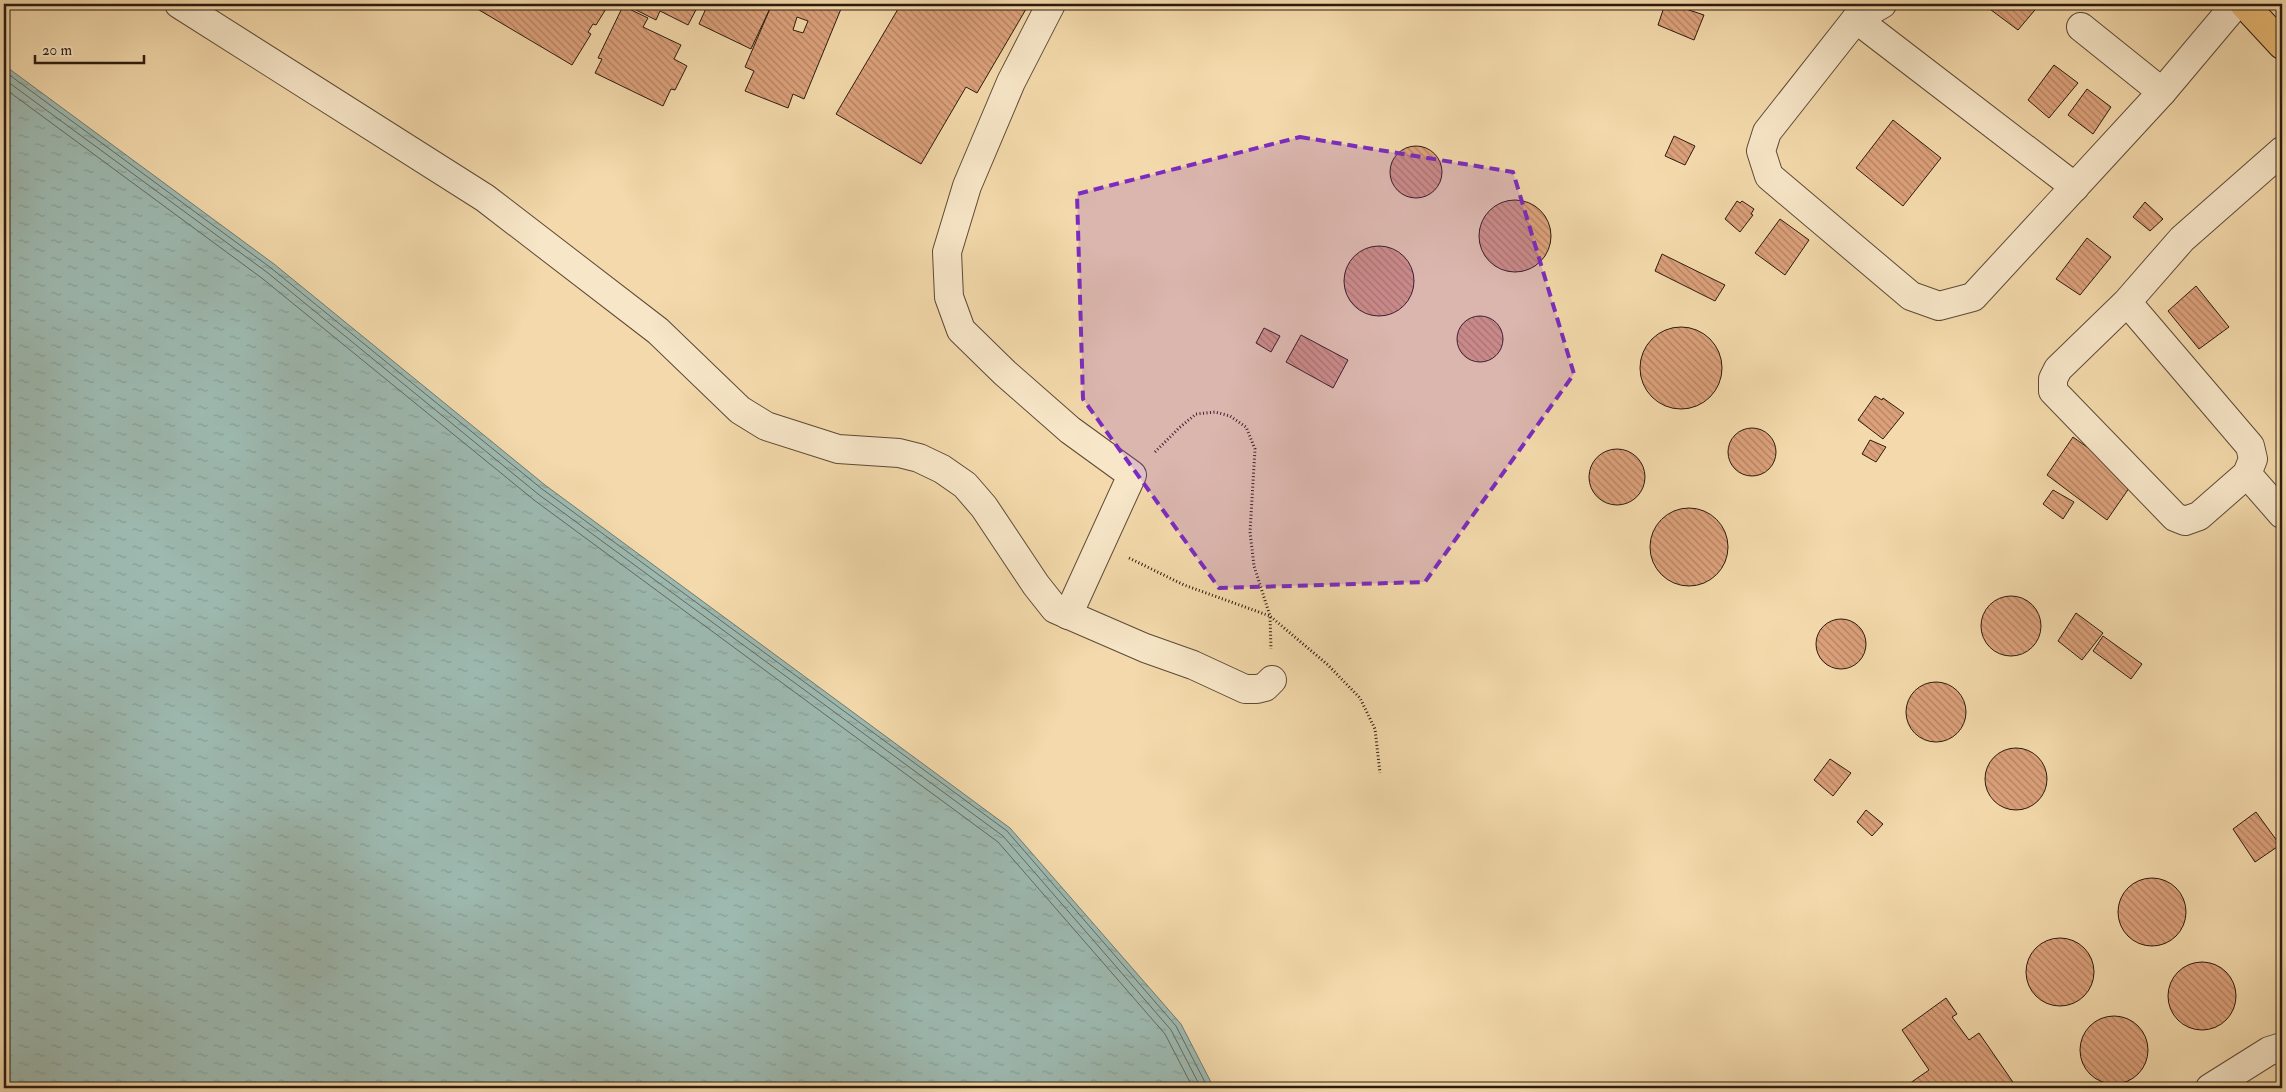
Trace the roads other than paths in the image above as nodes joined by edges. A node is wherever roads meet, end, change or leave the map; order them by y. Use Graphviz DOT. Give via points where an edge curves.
graph roads {
  1 [pos="178,4"];
  2 [pos="1051,4"];
  3 [pos="1882,4"];
  4 [pos="2236,4"];
  5 [pos="2244,4"];
  6 [pos="1856,19"];
  7 [pos="2081,27"];
  8 [pos="2282,45"];
  9 [pos="2162,92"];
  10 [pos="2282,151"];
  11 [pos="2075,187"];
  12 [pos="2127,302"];
  13 [pos="2247,474"];
  14 [pos="2282,514"];
  15 [pos="1068,615"];
  16 [pos="1272,680"];
  17 [pos="2282,1047"];
  18 [pos="2210,1088"];
  1 -- 15 [label="lane" via="485,198 658,331 740,410 766,426 838,449 899,453 919,458 949,474 965,485 984,507 1047,601 1055,610"];
  2 -- 15 [label="lane" via="1010,82 967,186 947,252 949,298 961,330 1070,430 1132,475"];
  3 -- 6 [label="lane"];
  4 -- 9 [label="lane"];
  5 -- 8 [label="main road"];
  6 -- 11 [label="lane"];
  6 -- 11 [label="lane" via="1767,132 1761,151 1768,176 1911,296 1939,306 1974,297"];
  7 -- 9 [label="lane"];
  9 -- 11 [label="lane"];
  10 -- 12 [label="lane" via="2182,239"];
  12 -- 13 [label="lane" via="2250,446 2253,459"];
  12 -- 13 [label="lane" via="2058,370 2053,379 2053,391 2175,517 2185,520 2199,516"];
  13 -- 14 [label="lane"];
  15 -- 16 [label="lane" via="1245,689 1265,687"];
  17 -- 18 [label="lane" via="2269,1051"];
}
